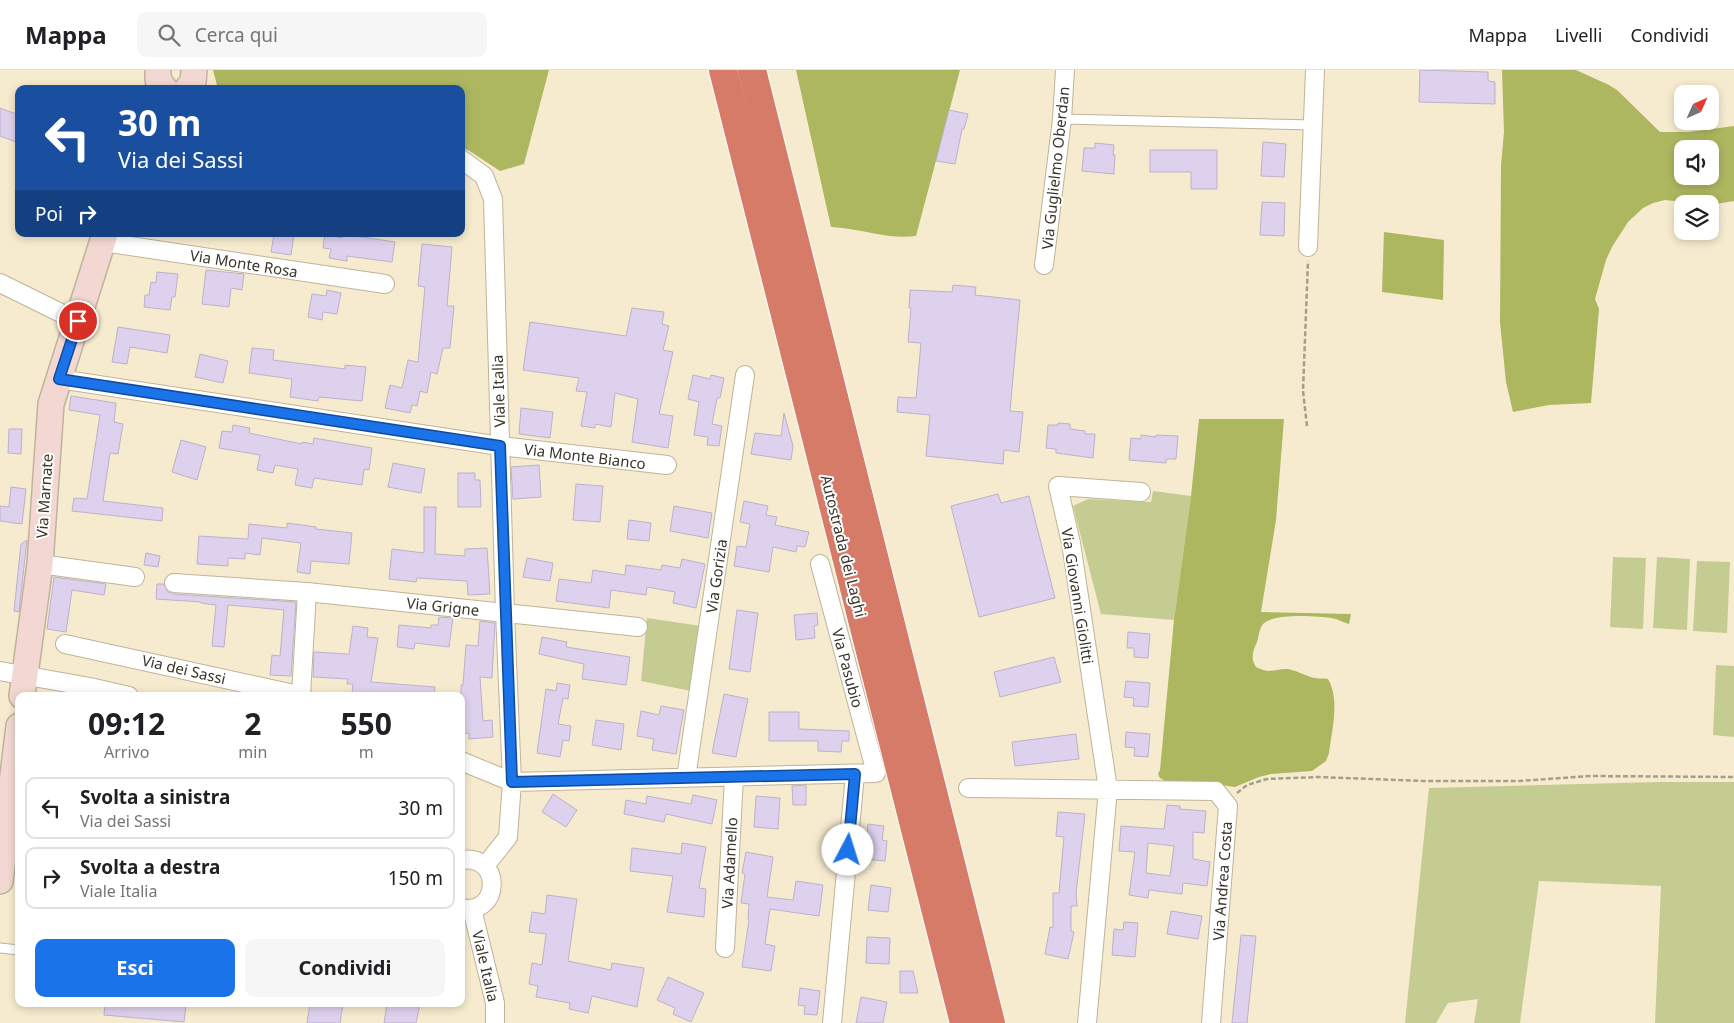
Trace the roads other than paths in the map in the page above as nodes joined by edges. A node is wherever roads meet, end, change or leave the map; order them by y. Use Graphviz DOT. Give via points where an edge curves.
graph roads {
  1 [pos="194,70"];
  2 [pos="723,70"];
  3 [pos="752,70"];
  4 [pos="1065,70"];
  5 [pos="1315,70"];
  6 [pos="190,85"];
  7 [pos="1062,119"];
  8 [pos="1314,125"];
  9 [pos="465,161"];
  10 [pos="104,238"];
  11 [pos="1308,247"];
  12 [pos="1044,265"];
  13 [pos="0,283"];
  14 [pos="385,284"];
  15 [pos="78,321"];
  16 [pos="745,375"];
  17 [pos="59,379"];
  18 [pos="500,446"];
  19 [pos="667,465"];
  20 [pos="1141,492"];
  21 [pos="40,564"];
  22 [pos="820,564"];
  23 [pos="134,577"];
  24 [pos="174,583"];
  25 [pos="307,592"];
  26 [pos="505,612"];
  27 [pos="638,627"];
  28 [pos="65,644"];
  29 [pos="0,671"];
  30 [pos="24,686"];
  31 [pos="112,692"];
  32 [pos="284,692"];
  33 [pos="302,692"];
  34 [pos="15,759"];
  35 [pos="465,763"];
  36 [pos="855,774"];
  37 [pos="734,777"];
  38 [pos="686,778"];
  39 [pos="512,782"];
  40 [pos="968,788"];
  41 [pos="1108,789"];
  42 [pos="465,859"];
  43 [pos="485,866"];
  44 [pos="0,881"];
  45 [pos="467,909"];
  46 [pos="0,948"];
  47 [pos="725,948"];
  48 [pos="15,950"];
  49 [pos="495,1023"];
  50 [pos="832,1023"];
  51 [pos="964,1023"];
  52 [pos="992,1023"];
  53 [pos="1087,1023"];
  54 [pos="1211,1023"];
  1 -- 6 [label="street"];
  2 -- 51 [label="highway, Autostrada dei Laghi"];
  3 -- 52 [label="highway, Autostrada dei Laghi"];
  4 -- 7 [label="street, Via Guglielmo Oberdan"];
  5 -- 8 [label="street"];
  7 -- 8 [label="lane"];
  7 -- 12 [label="street, Via Guglielmo Oberdan"];
  8 -- 11 [label="street"];
  9 -- 18 [label="street, Viale Italia" via="484,176 493,198"];
  10 -- 14 [label="street, Via Monte Rosa"];
  10 -- 15 [label="street, Via Marnate"];
  13 -- 15 [label="street"];
  15 -- 17 [label="street, Via Marnate"];
  16 -- 38 [label="street, Via Gorizia"];
  17 -- 18 [label="street, Via Monte Bianco"];
  17 -- 21 [label="street, Via Marnate" via="51,404"];
  18 -- 19 [label="street, Via Monte Bianco"];
  18 -- 26 [label="street, Viale Italia"];
  20 -- 41 [label="street, Via Giovanni Giolitti" via="1058,486 1071,543"];
  21 -- 23 [label="street"];
  21 -- 30 [label="street, Via Marnate"];
  22 -- 36 [label="street, Via Pasubio" via="876,773"];
  24 -- 25 [label="street, Via Grigne"];
  25 -- 26 [label="street, Via Grigne"];
  25 -- 33 [label="street"];
  26 -- 27 [label="street, Via Grigne"];
  26 -- 39 [label="street, Viale Italia"];
  28 -- 32 [label="street, Via dei Sassi"];
  29 -- 30 [label="street"];
  30 -- 31 [label="street" via="90,687"];
  34 -- 44 [label="street"];
  35 -- 39 [label="street"];
  36 -- 37 [label="street"];
  36 -- 50 [label="street"];
  37 -- 38 [label="street"];
  37 -- 47 [label="street, Via Adamello"];
  38 -- 39 [label="street"];
  39 -- 43 [label="street, Viale Italia" via="508,837"];
  40 -- 41 [label="street"];
  41 -- 53 [label="street, Via Giovanni Giolitti"];
  41 -- 54 [label="street, Via Andrea Costa" via="1216,791 1228,806"];
  42 -- 43 [label="street" via="478,861"];
  43 -- 45 [label="street, Viale Italia" via="493,884 491,895 486,902"];
  45 -- 49 [label="street, Viale Italia" via="495,1004"];
  46 -- 48 [label="lane"];
}
